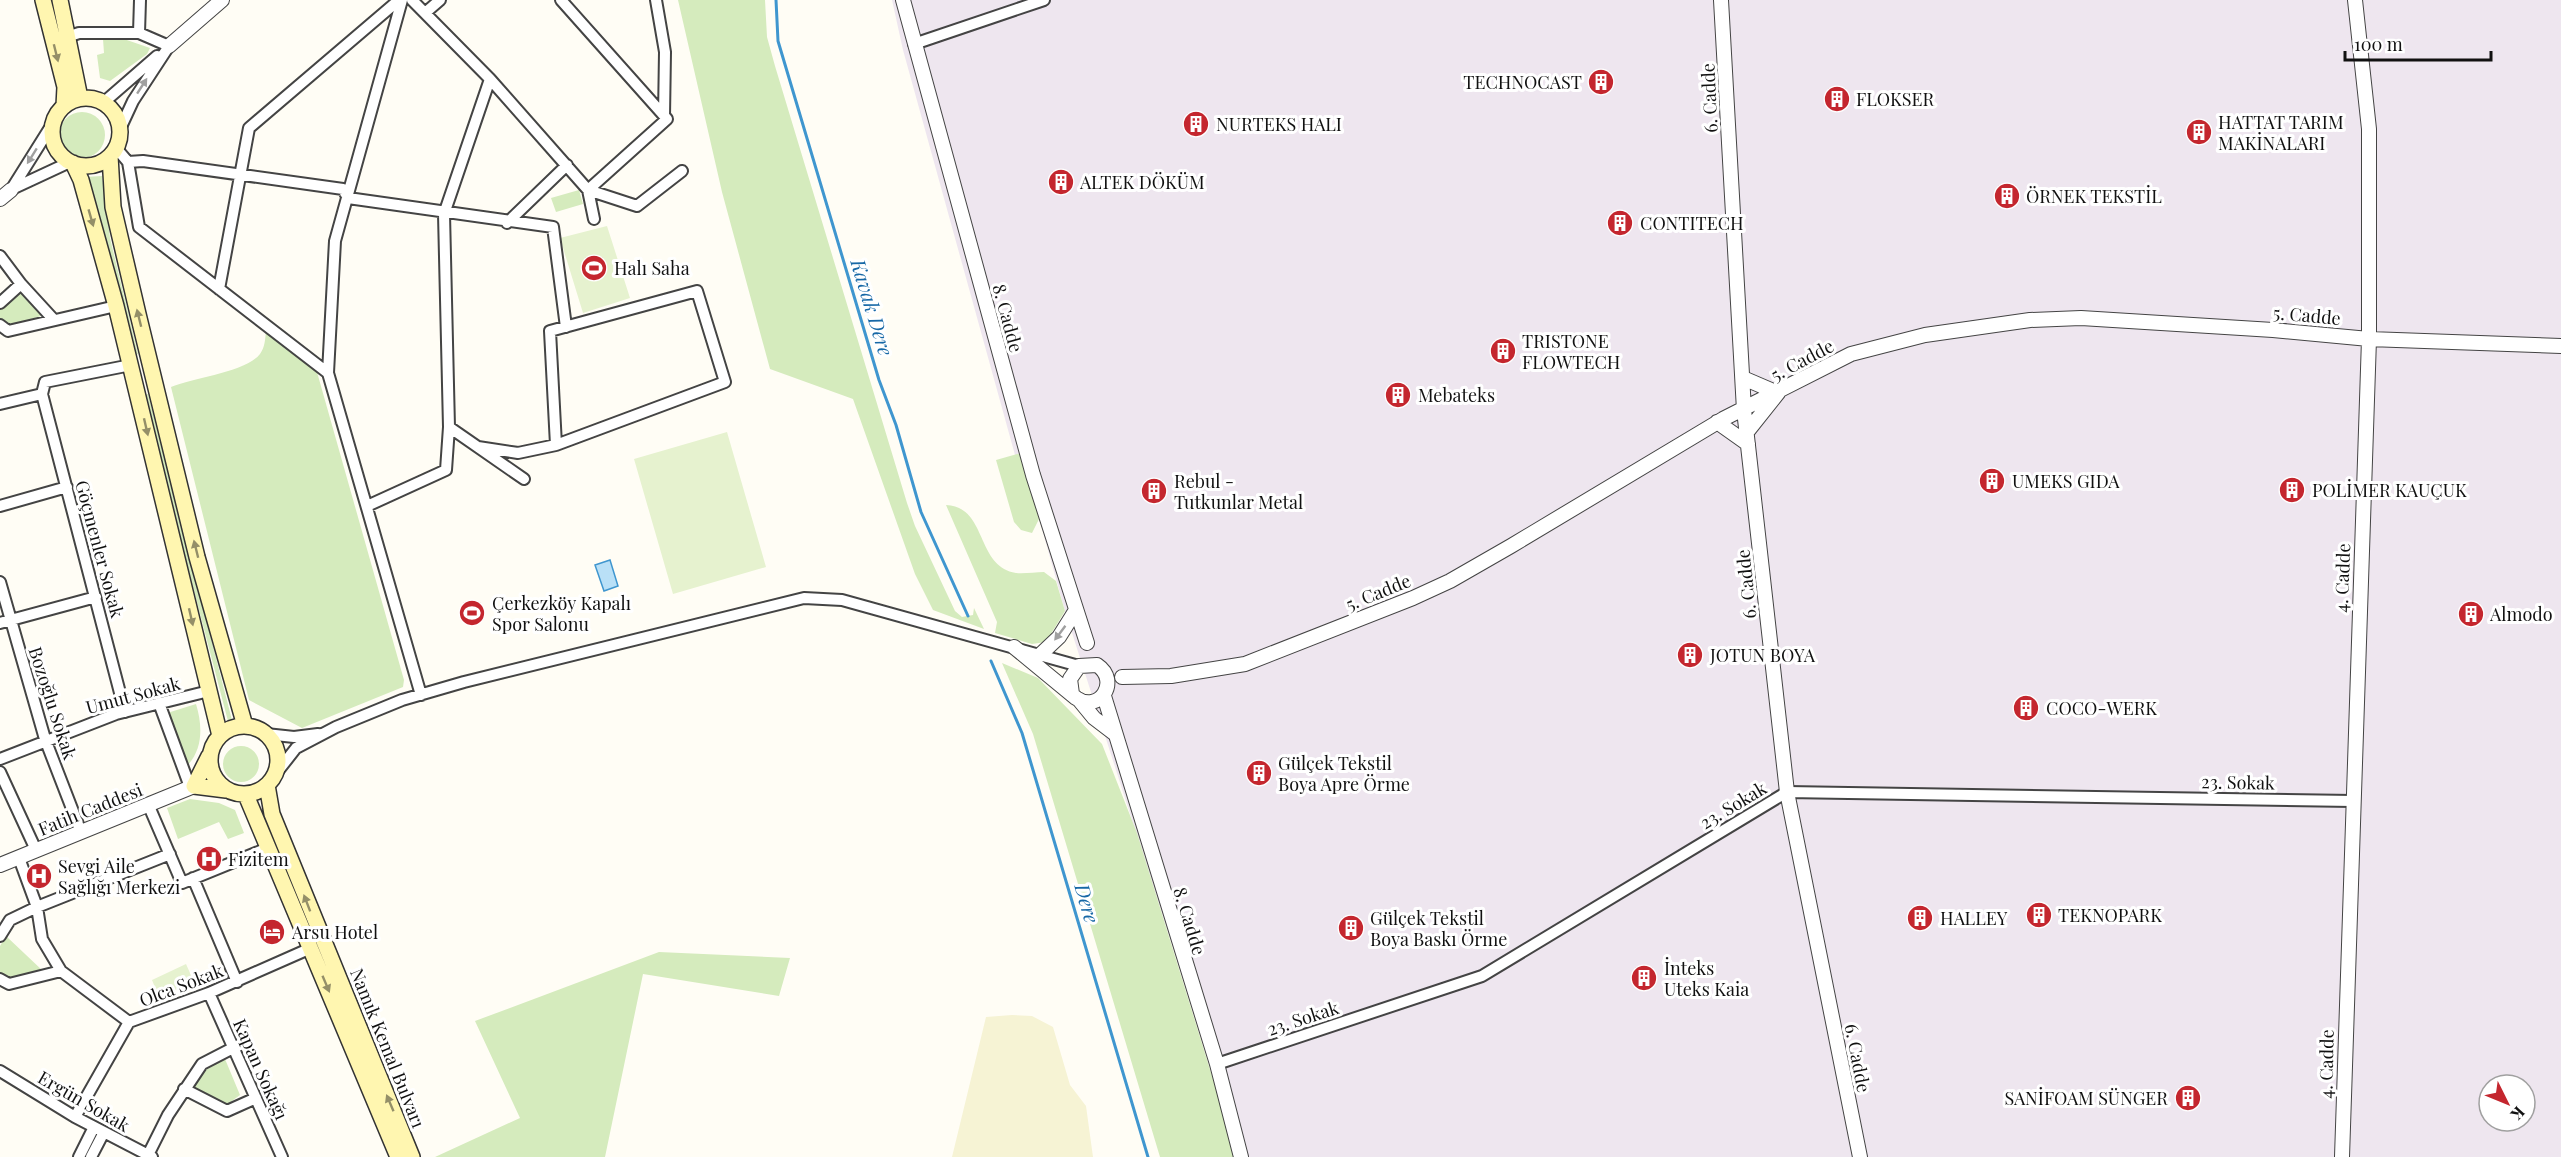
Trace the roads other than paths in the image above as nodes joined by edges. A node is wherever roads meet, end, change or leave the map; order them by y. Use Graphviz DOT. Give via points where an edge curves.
graph roads {
  1 [pos="43,0"];
  2 [pos="60,0"];
  3 [pos="140,0"];
  4 [pos="222,0"];
  5 [pos="400,0"];
  6 [pos="412,0"];
  7 [pos="440,0"];
  8 [pos="561,0"];
  9 [pos="656,0"];
  10 [pos="903,0"];
  11 [pos="1044,0"];
  12 [pos="1721,0"];
  13 [pos="2355,0"];
  14 [pos="425,13"];
  15 [pos="139,33"];
  16 [pos="70,36"];
  17 [pos="914,44"];
  18 [pos="169,46"];
  19 [pos="490,79"];
  20 [pos="80,98"];
  21 [pos="103,103"];
  22 [pos="64,106"];
  23 [pos="664,116"];
  24 [pos="53,123"];
  25 [pos="120,129"];
  26 [pos="113,152"];
  27 [pos="71,162"];
  28 [pos="128,162"];
  29 [pos="567,165"];
  30 [pos="682,171"];
  31 [pos="241,173"];
  32 [pos="12,189"];
  33 [pos="588,190"];
  34 [pos="348,198"];
  35 [pos="0,199"];
  36 [pos="444,214"];
  37 [pos="594,219"];
  38 [pos="507,223"];
  39 [pos="0,256"];
  40 [pos="21,284"];
  41 [pos="219,289"];
  42 [pos="0,303"];
  43 [pos="116,306"];
  44 [pos="54,320"];
  45 [pos="0,325"];
  46 [pos="566,327"];
  47 [pos="2369,339"];
  48 [pos="2561,346"];
  49 [pos="150,360"];
  50 [pos="130,366"];
  51 [pos="328,373"];
  52 [pos="1743,378"];
  53 [pos="156,386"];
  54 [pos="137,391"];
  55 [pos="1778,393"];
  56 [pos="42,394"];
  57 [pos="0,404"];
  58 [pos="1744,410"];
  59 [pos="1717,422"];
  60 [pos="449,427"];
  61 [pos="1748,438"];
  62 [pos="556,445"];
  63 [pos="478,447"];
  64 [pos="524,478"];
  65 [pos="68,487"];
  66 [pos="0,506"];
  67 [pos="367,506"];
  68 [pos="0,582"];
  69 [pos="96,597"];
  70 [pos="1076,610"];
  71 [pos="5,621"];
  72 [pos="1087,643"];
  73 [pos="1014,647"];
  74 [pos="1041,654"];
  75 [pos="1079,666"];
  76 [pos="1099,667"];
  77 [pos="1122,676"];
  78 [pos="1106,690"];
  79 [pos="208,691"];
  80 [pos="421,695"];
  81 [pos="1076,697"];
  82 [pos="159,703"];
  83 [pos="125,712"];
  84 [pos="245,726"];
  85 [pos="324,733"];
  86 [pos="266,734"];
  87 [pos="1115,734"];
  88 [pos="220,736"];
  89 [pos="45,739"];
  90 [pos="210,755"];
  91 [pos="0,759"];
  92 [pos="0,772"];
  93 [pos="271,781"];
  94 [pos="192,786"];
  95 [pos="226,790"];
  96 [pos="1787,792"];
  97 [pos="246,795"];
  98 [pos="2353,801"];
  99 [pos="148,804"];
  100 [pos="81,832"];
  101 [pos="268,848"];
  102 [pos="36,850"];
  103 [pos="170,854"];
  104 [pos="19,858"];
  105 [pos="0,865"];
  106 [pos="193,878"];
  107 [pos="37,907"];
  108 [pos="0,936"];
  109 [pos="311,948"];
  110 [pos="62,971"];
  111 [pos="0,979"];
  112 [pos="237,982"];
  113 [pos="210,993"];
  114 [pos="129,1022"];
  115 [pos="233,1048"];
  116 [pos="1217,1064"];
  117 [pos="0,1071"];
  118 [pos="184,1089"];
  119 [pos="256,1098"];
  120 [pos="75,1117"];
  121 [pos="99,1130"];
  122 [pos="150,1156"];
  123 [pos="79,1157"];
  124 [pos="91,1157"];
  125 [pos="282,1157"];
  126 [pos="398,1157"];
  127 [pos="412,1157"];
  128 [pos="1241,1157"];
  129 [pos="1860,1157"];
  130 [pos="2343,1157"];
  1 -- 22 [label="main road, one-way" via="65,87"];
  2 -- 16 [label="main road"];
  3 -- 15 [label="street"];
  4 -- 18 [label="street"];
  5 -- 31 [label="street" via="249,128"];
  5 -- 34 [label="street"];
  6 -- 14 [label="street"];
  7 -- 14 [label="street"];
  8 -- 23 [label="street"];
  9 -- 23 [label="street" via="665,52"];
  10 -- 17 [label="street, 8. Cadde"];
  11 -- 17 [label="street"];
  12 -- 52 [label="street, 6. Cadde"];
  13 -- 47 [label="street, 4. Cadde" via="2368,129"];
  14 -- 19 [label="street"];
  15 -- 16 [label="street"];
  15 -- 18 [label="street"];
  16 -- 20 [label="main road"];
  17 -- 70 [label="street, 8. Cadde" via="1033,475"];
  18 -- 21 [label="street"];
  25 -- 18 [label="street, one-way" via="133,101"];
  19 -- 29 [label="street"];
  19 -- 36 [label="street"];
  20 -- 21 [label="main road"];
  20 -- 22 [label="main road"];
  21 -- 25 [label="main road" via="112,110"];
  22 -- 24 [label="main road"];
  23 -- 33 [label="street" via="667,119"];
  24 -- 27 [label="main road" via="55,145"];
  24 -- 32 [label="street, one-way"];
  25 -- 26 [label="main road"];
  26 -- 27 [label="main road" via="91,165"];
  26 -- 28 [label="street"];
  49 -- 26 [label="main road, one-way" via="113,207"];
  27 -- 32 [label="street"];
  27 -- 43 [label="main road, one-way" via="81,180"];
  28 -- 31 [label="street"];
  28 -- 41 [label="street" via="139,227"];
  29 -- 33 [label="street"];
  29 -- 38 [label="street"];
  30 -- 33 [label="street" via="637,206"];
  31 -- 34 [label="street" via="343,189"];
  31 -- 41 [label="street"];
  32 -- 35 [label="street"];
  33 -- 37 [label="street"];
  34 -- 36 [label="street"];
  34 -- 51 [label="street" via="335,241"];
  36 -- 38 [label="street"];
  36 -- 60 [label="street"];
  38 -- 46 [label="street" via="553,227"];
  39 -- 40 [label="street"];
  40 -- 42 [label="street"];
  40 -- 44 [label="street"];
  41 -- 51 [label="street"];
  43 -- 44 [label="street"];
  43 -- 50 [label="main road"];
  44 -- 45 [label="street" via="8,331"];
  46 -- 62 [label="street" via="550,331"];
  46 -- 62 [label="street" via="697,291 724,382"];
  47 -- 48 [label="street, 5. Cadde"];
  47 -- 55 [label="street, 5. Cadde" via="2127,320 2030,320 1954,330 1875,347 1851,354"];
  47 -- 98 [label="street, 4. Cadde"];
  49 -- 50 [label="main road"];
  49 -- 53 [label="main road"];
  50 -- 54 [label="main road"];
  50 -- 56 [label="street" via="45,382"];
  51 -- 67 [label="street"];
  52 -- 55 [label="street"];
  52 -- 58 [label="street, 6. Cadde"];
  53 -- 54 [label="main road"];
  84 -- 53 [label="main road, one-way" via="197,557"];
  54 -- 79 [label="main road, one-way"];
  55 -- 58 [label="street, 5. Cadde"];
  55 -- 61 [label="street"];
  56 -- 57 [label="street"];
  56 -- 65 [label="street, Göçmenler Sokak"];
  58 -- 59 [label="street, 5. Cadde"];
  58 -- 61 [label="street, 6. Cadde"];
  59 -- 61 [label="street"];
  59 -- 77 [label="street, 5. Cadde" via="1511,546 1413,598 1245,664 1171,676"];
  60 -- 63 [label="street"];
  60 -- 67 [label="street" via="446,470"];
  61 -- 96 [label="street, 6. Cadde"];
  62 -- 63 [label="street" via="518,453"];
  63 -- 64 [label="street"];
  65 -- 66 [label="street"];
  65 -- 69 [label="street, Göçmenler Sokak"];
  67 -- 80 [label="street"];
  68 -- 71 [label="street, Bozoğlu Sokak"];
  69 -- 71 [label="street"];
  69 -- 83 [label="street, Göçmenler Sokak"];
  70 -- 72 [label="street, 8. Cadde"];
  70 -- 74 [label="street, one-way"];
  71 -- 89 [label="street, Bozoğlu Sokak"];
  72 -- 75 [label="street"];
  72 -- 76 [label="street, 8. Cadde"];
  73 -- 74 [label="street"];
  73 -- 80 [label="street" via="842,600 804,598"];
  73 -- 81 [label="street"];
  74 -- 75 [label="street"];
  75 -- 76 [label="street"];
  75 -- 81 [label="street" via="1070,679"];
  76 -- 77 [label="street"];
  76 -- 78 [label="street"];
  77 -- 78 [label="street"];
  78 -- 81 [label="street" via="1090,703"];
  78 -- 87 [label="street, 8. Cadde"];
  79 -- 82 [label="street, Umut Sokak"];
  79 -- 88 [label="main road"];
  80 -- 85 [label="street"];
  81 -- 87 [label="street"];
  82 -- 83 [label="street, Umut Sokak"];
  82 -- 94 [label="street"];
  83 -- 89 [label="street, Umut Sokak"];
  84 -- 86 [label="main road"];
  84 -- 88 [label="main road"];
  85 -- 86 [label="street" via="294,737"];
  85 -- 93 [label="street" via="296,748"];
  86 -- 93 [label="main road" via="278,754"];
  87 -- 116 [label="street, 8. Cadde"];
  88 -- 90 [label="main road"];
  89 -- 91 [label="street, Umut Sokak"];
  89 -- 100 [label="street, Bozoğlu Sokak"];
  90 -- 94 [label="main road"];
  90 -- 95 [label="main road" via="213,775"];
  92 -- 102 [label="street"];
  93 -- 97 [label="main road"];
  127 -- 93 [label="main road, Namık Kemal Bulvarı, one-way" via="272,814"];
  94 -- 95 [label="main road"];
  94 -- 99 [label="street, Fatih Caddesi"];
  95 -- 97 [label="main road"];
  96 -- 98 [label="street, 23. Sokak"];
  96 -- 116 [label="street, 23. Sokak" via="1482,976"];
  96 -- 129 [label="street, 6. Cadde"];
  97 -- 101 [label="main road, Namık Kemal Bulvarı"];
  98 -- 130 [label="street, 4. Cadde"];
  99 -- 100 [label="street, Fatih Caddesi"];
  99 -- 103 [label="street"];
  100 -- 102 [label="street, Fatih Caddesi"];
  101 -- 106 [label="street"];
  101 -- 109 [label="main road, Namık Kemal Bulvarı"];
  102 -- 104 [label="street, Fatih Caddesi"];
  103 -- 106 [label="street" via="182,883"];
  103 -- 107 [label="street"];
  104 -- 105 [label="street, Fatih Caddesi"];
  104 -- 107 [label="street"];
  106 -- 112 [label="street"];
  107 -- 108 [label="street" via="10,920"];
  107 -- 110 [label="street" via="42,939"];
  109 -- 112 [label="street, Olca Sokak"];
  109 -- 126 [label="main road, Namık Kemal Bulvarı, one-way"];
  110 -- 111 [label="street" via="9,984"];
  110 -- 114 [label="street"];
  112 -- 113 [label="street, Olca Sokak"];
  113 -- 114 [label="street, Olca Sokak"];
  113 -- 115 [label="street, Kapan Sokağı"];
  114 -- 120 [label="street, Olca Sokak"];
  115 -- 118 [label="street" via="202,1064"];
  115 -- 119 [label="street, Kapan Sokağı"];
  116 -- 128 [label="street, 8. Cadde"];
  117 -- 120 [label="street, Ergün Sokak"];
  118 -- 119 [label="street" via="226,1111"];
  118 -- 122 [label="street"];
  119 -- 125 [label="street, Kapan Sokağı"];
  120 -- 121 [label="street, Ergün Sokak"];
  121 -- 122 [label="street, Ergün Sokak"];
  121 -- 123 [label="street"];
  121 -- 124 [label="street"];
}
